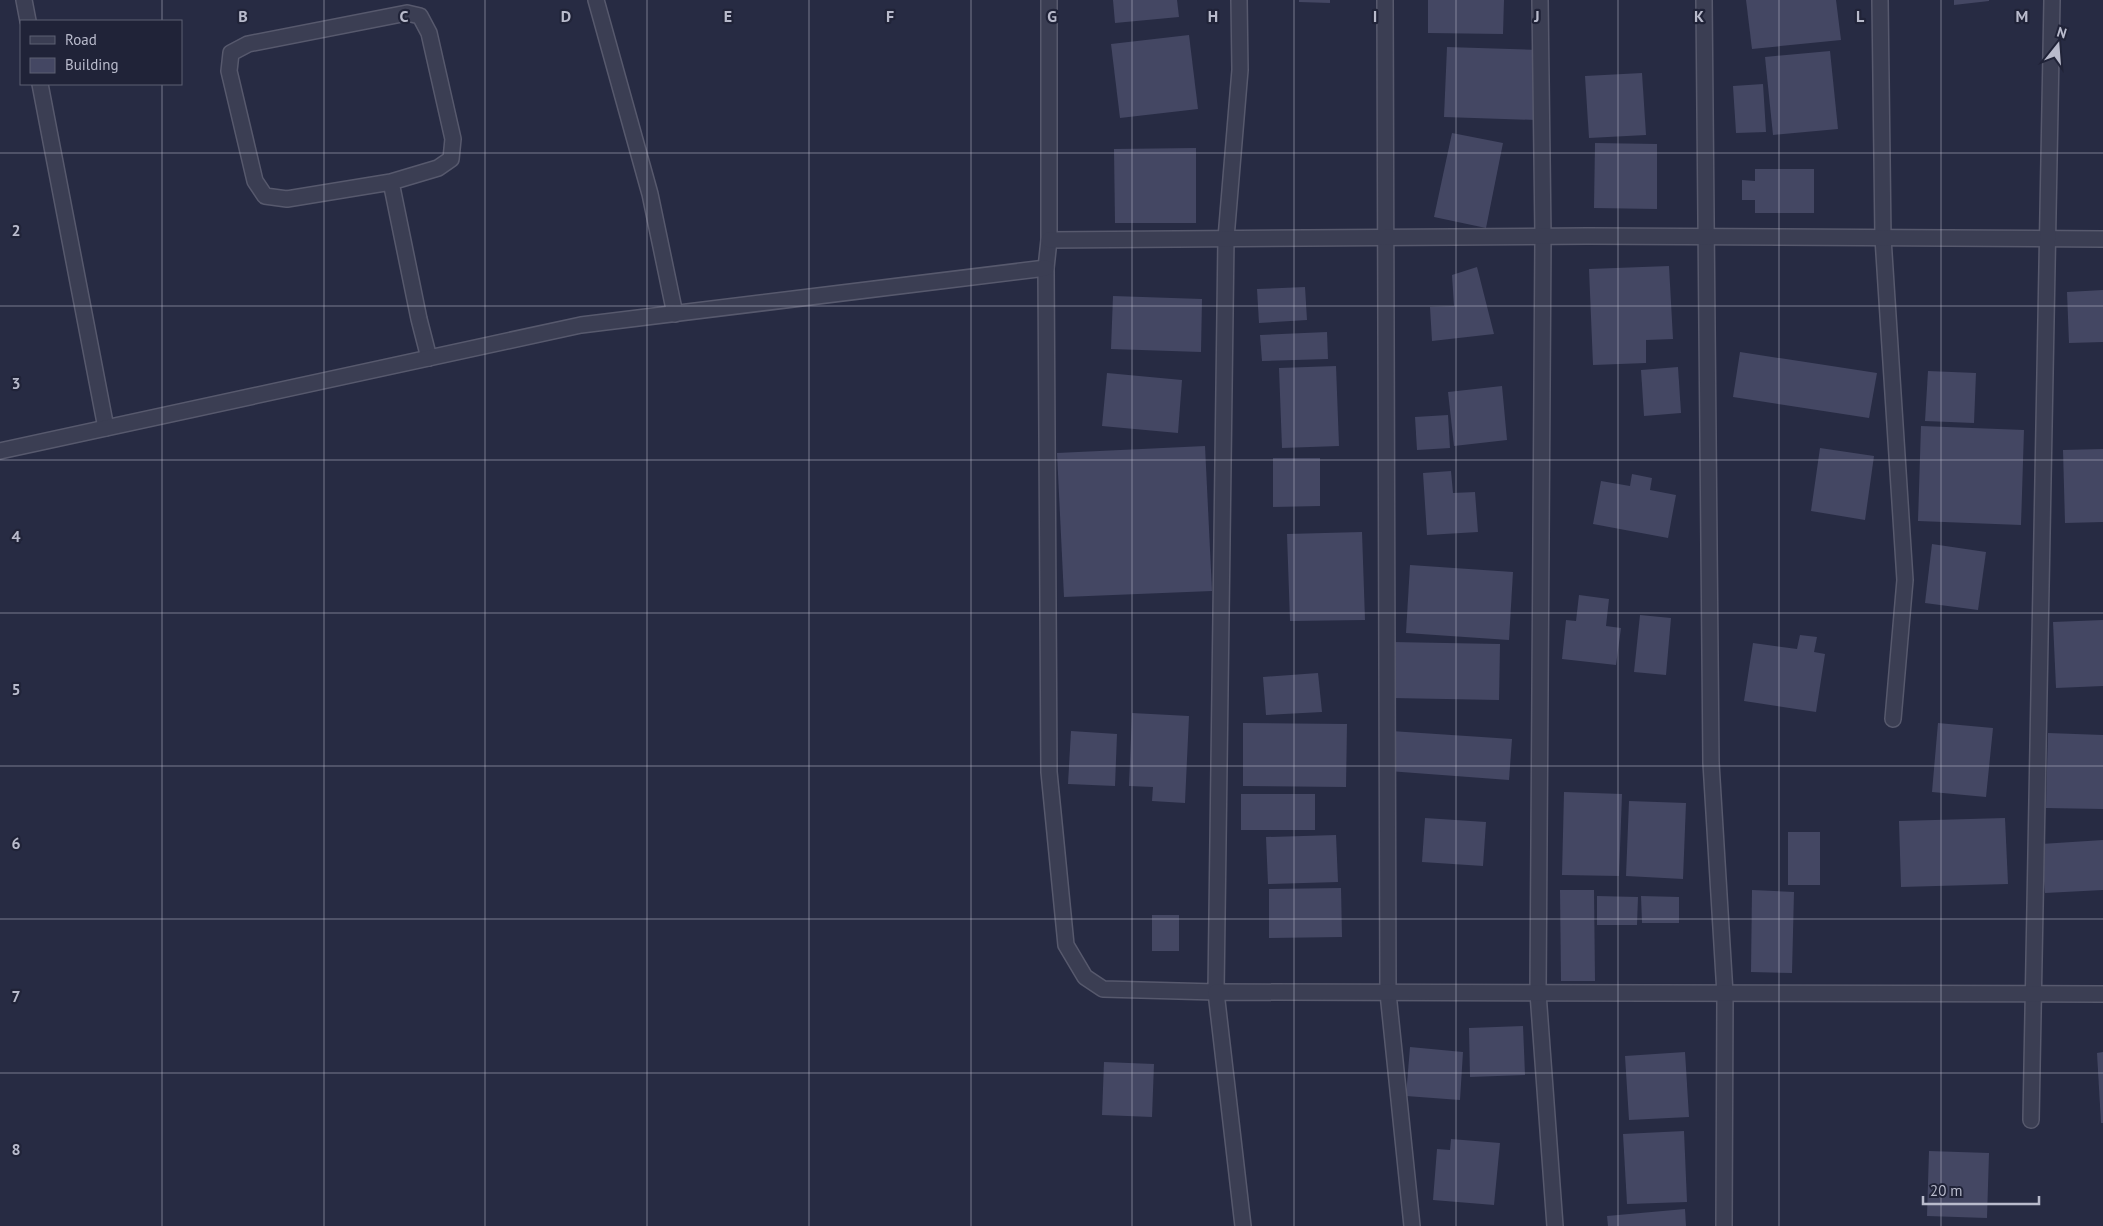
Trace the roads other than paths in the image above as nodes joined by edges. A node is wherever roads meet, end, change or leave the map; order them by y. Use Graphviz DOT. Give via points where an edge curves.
graph roads {
  1 [pos="24,0"];
  2 [pos="596,0"];
  3 [pos="1049,0"];
  4 [pos="1239,0"];
  5 [pos="1385,0"];
  6 [pos="1540,0"];
  7 [pos="1704,0"];
  8 [pos="1880,0"];
  9 [pos="2052,0"];
  10 [pos="28,20"];
  11 [pos="40,85"];
  12 [pos="391,182"];
  13 [pos="1543,236"];
  14 [pos="1705,236"];
  15 [pos="1385,237"];
  16 [pos="1226,238"];
  17 [pos="1884,238"];
  18 [pos="2047,239"];
  19 [pos="2103,239"];
  20 [pos="1049,240"];
  21 [pos="1046,268"];
  22 [pos="675,314"];
  23 [pos="429,358"];
  24 [pos="106,428"];
  25 [pos="0,451"];
  26 [pos="1893,720"];
  27 [pos="1216,992"];
  28 [pos="1388,993"];
  29 [pos="1538,993"];
  30 [pos="1725,994"];
  31 [pos="2103,994"];
  32 [pos="2032,995"];
  33 [pos="2031,1120"];
  34 [pos="1243,1226"];
  35 [pos="1412,1226"];
  36 [pos="1555,1226"];
  37 [pos="1724,1226"];
  1 -- 10 [label="street"];
  2 -- 22 [label="street" via="650,194"];
  3 -- 20 [label="street"];
  4 -- 16 [label="street" via="1240,70"];
  5 -- 15 [label="street"];
  6 -- 13 [label="street"];
  7 -- 14 [label="street"];
  8 -- 17 [label="street"];
  9 -- 18 [label="street"];
  11 -- 24 [label="street"];
  12 -- 12 [label="street" via="438,168 451,159 453,139 429,33 420,16 407,13 257,42 231,53 229,71 255,180 265,196 287,199"];
  12 -- 23 [label="street"];
  13 -- 14 [label="street"];
  13 -- 15 [label="street"];
  13 -- 29 [label="street"];
  14 -- 17 [label="street"];
  14 -- 30 [label="street" via="1711,763"];
  15 -- 16 [label="street"];
  15 -- 28 [label="street"];
  16 -- 20 [label="street"];
  16 -- 27 [label="street"];
  17 -- 18 [label="street"];
  17 -- 26 [label="street" via="1905,580"];
  18 -- 19 [label="street"];
  18 -- 32 [label="street"];
  20 -- 21 [label="street"];
  21 -- 22 [label="street"];
  21 -- 27 [label="street" via="1049,772 1066,945 1085,977 1103,989"];
  22 -- 23 [label="street" via="581,325"];
  23 -- 24 [label="street"];
  24 -- 25 [label="street"];
  27 -- 28 [label="street"];
  27 -- 34 [label="street"];
  28 -- 29 [label="street"];
  28 -- 35 [label="street"];
  29 -- 30 [label="street"];
  29 -- 36 [label="street"];
  30 -- 32 [label="street"];
  30 -- 37 [label="street"];
  31 -- 32 [label="street"];
  32 -- 33 [label="street"];
}
